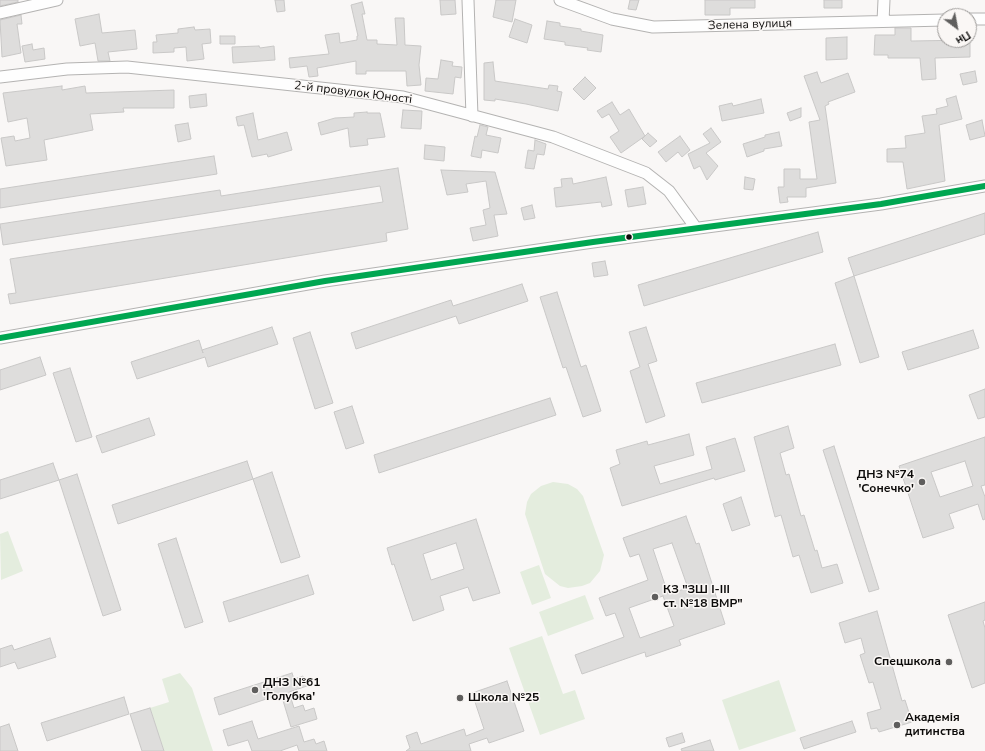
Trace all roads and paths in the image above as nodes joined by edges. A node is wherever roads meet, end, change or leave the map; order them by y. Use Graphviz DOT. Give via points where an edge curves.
graph roads {
  1 [pos="58,0"];
  2 [pos="468,0"];
  3 [pos="560,0"];
  4 [pos="884,0"];
  5 [pos="0,13"];
  6 [pos="937,20"];
  7 [pos="883,21"];
  8 [pos="0,77"];
  9 [pos="472,116"];
  10 [pos="985,186"];
  11 [pos="696,228"];
  12 [pos="0,338"];
  1 -- 5 [label="street"];
  2 -- 9 [label="street"];
  3 -- 7 [label="street, Зелена вулиця" via="612,18 653,27"];
  4 -- 7 [label="street"];
  6 -- 7 [label="street, Зелена вулиця"];
  8 -- 9 [label="street, 2-й провулок Юності" via="67,69 127,67 403,97"];
  9 -- 11 [label="street, 2-й провулок Юності" via="554,137 646,173 668,191"];
  10 -- 11 [label="street" via="881,204"];
  11 -- 12 [label="street" via="325,281"];
}
